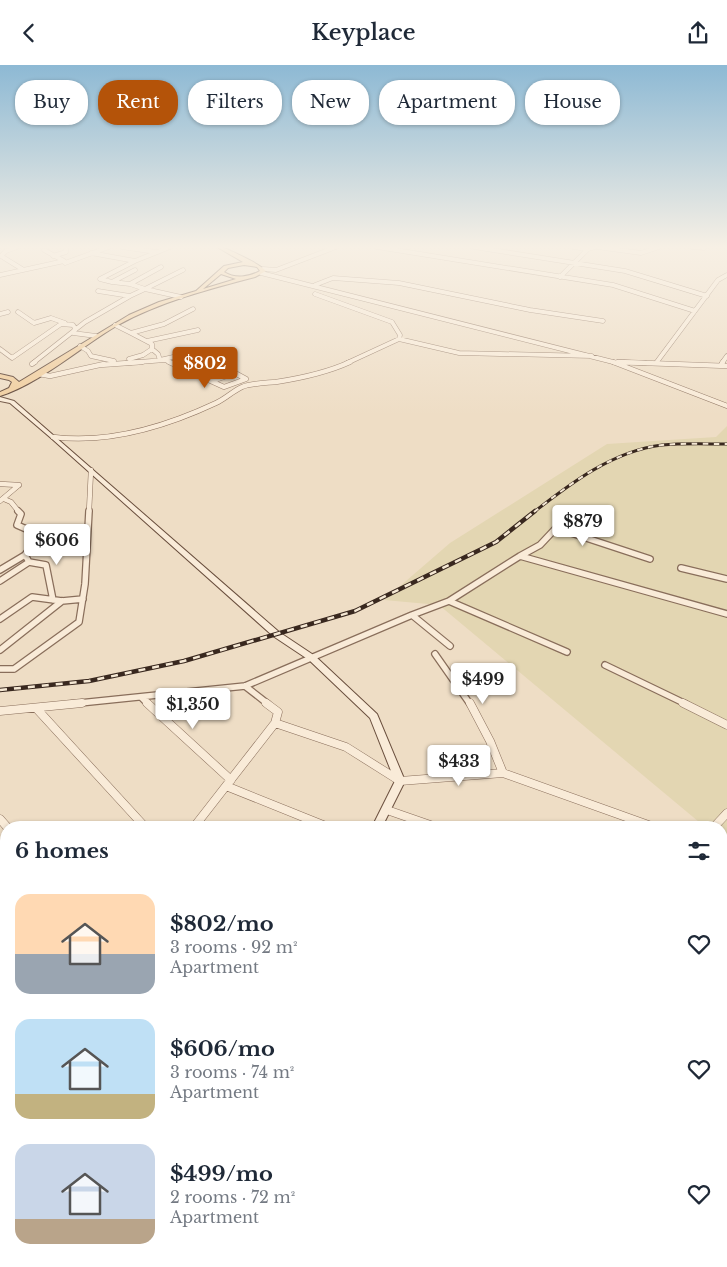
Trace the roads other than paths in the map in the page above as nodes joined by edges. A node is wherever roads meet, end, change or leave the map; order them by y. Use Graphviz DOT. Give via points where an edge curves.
graph roads {
  1 [pos="118,303"];
  2 [pos="165,303"];
  3 [pos="341,303"];
  4 [pos="386,303"];
  5 [pos="496,303"];
  6 [pos="670,303"];
  7 [pos="701,303"];
  8 [pos="192,309"];
  9 [pos="695,311"];
  10 [pos="8,312"];
  11 [pos="18,313"];
  12 [pos="0,314"];
  13 [pos="603,321"];
  14 [pos="66,324"];
  15 [pos="114,325"];
  16 [pos="198,330"];
  17 [pos="73,333"];
  18 [pos="131,333"];
  19 [pos="96,336"];
  20 [pos="398,339"];
  21 [pos="148,341"];
  22 [pos="80,346"];
  23 [pos="0,349"];
  24 [pos="152,349"];
  25 [pos="592,356"];
  26 [pos="727,356"];
  27 [pos="160,360"];
  28 [pos="115,361"];
  29 [pos="614,362"];
  30 [pos="656,363"];
  31 [pos="32,364"];
  32 [pos="100,365"];
  33 [pos="721,365"];
  34 [pos="727,366"];
  35 [pos="207,368"];
  36 [pos="39,374"];
  37 [pos="3,377"];
  38 [pos="212,381"];
  39 [pos="12,388"];
  40 [pos="0,394"];
  41 [pos="0,399"];
  42 [pos="12,402"];
  43 [pos="727,406"];
  44 [pos="53,437"];
  45 [pos="90,471"];
  46 [pos="0,483"];
  47 [pos="2,500"];
  48 [pos="25,555"];
  49 [pos="520,556"];
  50 [pos="650,559"];
  51 [pos="29,562"];
  52 [pos="681,568"];
  53 [pos="0,570"];
  54 [pos="727,579"];
  55 [pos="0,581"];
  56 [pos="83,599"];
  57 [pos="54,600"];
  58 [pos="62,601"];
  59 [pos="448,601"];
  60 [pos="727,614"];
  61 [pos="412,615"];
  62 [pos="0,619"];
  63 [pos="450,645"];
  64 [pos="0,650"];
  65 [pos="567,652"];
  66 [pos="435,654"];
  67 [pos="312,658"];
  68 [pos="605,665"];
  69 [pos="0,669"];
  70 [pos="245,686"];
  71 [pos="141,697"];
  72 [pos="36,708"];
  73 [pos="0,711"];
  74 [pos="275,723"];
  75 [pos="727,725"];
  76 [pos="503,773"];
  77 [pos="400,781"];
  78 [pos="228,783"];
  79 [pos="387,810"];
  80 [pos="140,821"];
  81 [pos="199,821"];
  82 [pos="314,821"];
  83 [pos="381,821"];
  84 [pos="419,821"];
  85 [pos="637,821"];
  1 -- 17 [label="street"];
  2 -- 15 [label="main road"];
  3 -- 20 [label="street" via="392,322 400,335"];
  4 -- 25 [label="street"];
  5 -- 13 [label="street"];
  6 -- 9 [label="street"];
  7 -- 9 [label="street"];
  8 -- 18 [label="street" via="164,324"];
  9 -- 30 [label="street"];
  10 -- 12 [label="street"];
  11 -- 14 [label="street" via="34,323 51,318"];
  14 -- 17 [label="street" via="75,328"];
  14 -- 23 [label="street" via="61,324 12,357"];
  15 -- 18 [label="street"];
  15 -- 19 [label="main road"];
  16 -- 21 [label="street"];
  17 -- 19 [label="street"];
  17 -- 31 [label="street"];
  18 -- 21 [label="street"];
  19 -- 22 [label="main road"];
  20 -- 25 [label="street" via="459,353"];
  20 -- 44 [label="street" via="330,371 243,387 218,402 150,428 98,437"];
  21 -- 24 [label="street"];
  22 -- 28 [label="street" via="91,356"];
  22 -- 36 [label="main road"];
  24 -- 27 [label="street"];
  24 -- 28 [label="street" via="133,359"];
  25 -- 29 [label="street"];
  26 -- 33 [label="street"];
  27 -- 32 [label="street"];
  27 -- 35 [label="street" via="182,355"];
  27 -- 38 [label="street"];
  28 -- 32 [label="street"];
  29 -- 30 [label="street"];
  29 -- 43 [label="street"];
  30 -- 33 [label="street"];
  32 -- 36 [label="street" via="50,376"];
  33 -- 34 [label="street"];
  36 -- 37 [label="main road"];
  36 -- 39 [label="main road"];
  37 -- 39 [label="main road" via="16,382"];
  38 -- 38 [label="street" via="224,387 246,379 235,373"];
  39 -- 40 [label="main road"];
  39 -- 42 [label="street"];
  41 -- 42 [label="street"];
  42 -- 44 [label="street"];
  44 -- 45 [label="street"];
  45 -- 56 [label="street" via="88,567"];
  45 -- 67 [label="street" via="276,634"];
  46 -- 47 [label="street" via="19,485"];
  47 -- 48 [label="street" via="11,502 21,514 17,525 40,535"];
  48 -- 51 [label="street"];
  48 -- 53 [label="street"];
  49 -- 50 [label="street" via="540,545 556,528"];
  49 -- 59 [label="street"];
  49 -- 60 [label="street"];
  51 -- 55 [label="street"];
  51 -- 57 [label="street" via="46,565"];
  52 -- 54 [label="street"];
  56 -- 58 [label="street"];
  56 -- 69 [label="street" via="79,622 14,669"];
  57 -- 58 [label="street"];
  57 -- 62 [label="street" via="32,597"];
  58 -- 64 [label="street"];
  59 -- 61 [label="street"];
  59 -- 65 [label="street"];
  61 -- 63 [label="street"];
  61 -- 67 [label="street"];
  66 -- 76 [label="street" via="453,676 491,739"];
  67 -- 70 [label="street"];
  67 -- 77 [label="street" via="374,716"];
  68 -- 75 [label="street"];
  70 -- 71 [label="street"];
  70 -- 74 [label="street" via="278,712"];
  71 -- 72 [label="street"];
  71 -- 78 [label="street"];
  72 -- 73 [label="street"];
  72 -- 80 [label="street"];
  74 -- 77 [label="street" via="346,747"];
  74 -- 78 [label="street"];
  76 -- 77 [label="street"];
  76 -- 85 [label="street"];
  77 -- 79 [label="street"];
  78 -- 81 [label="street"];
  78 -- 82 [label="street"];
  79 -- 83 [label="street"];
  79 -- 84 [label="street"];
}
